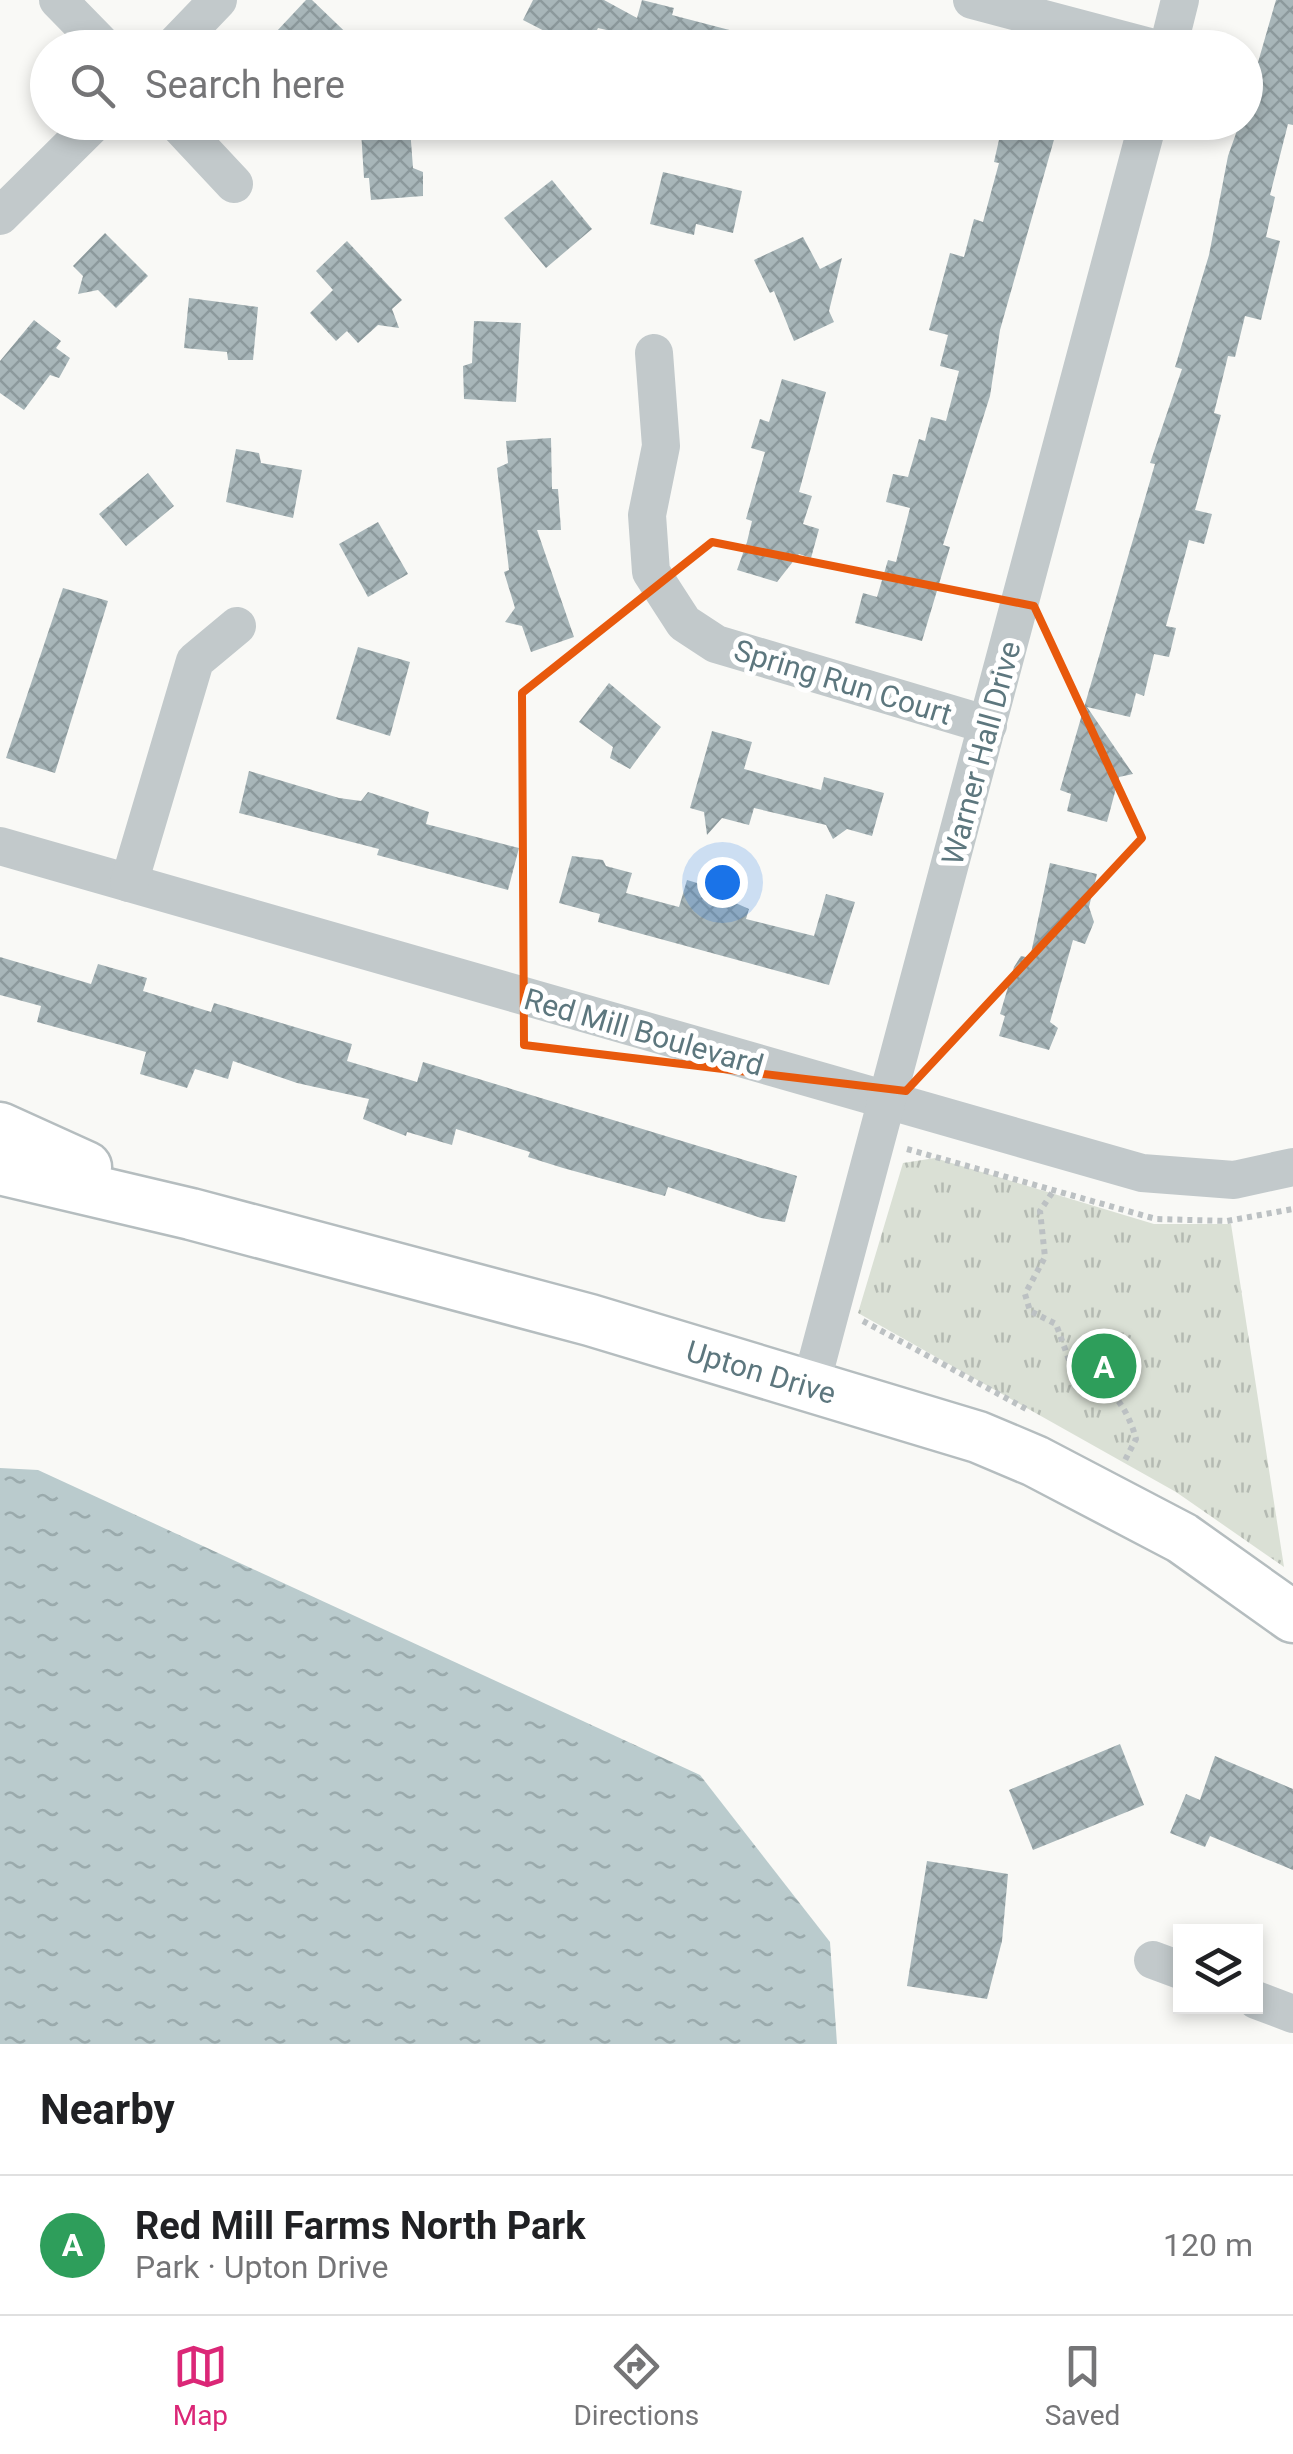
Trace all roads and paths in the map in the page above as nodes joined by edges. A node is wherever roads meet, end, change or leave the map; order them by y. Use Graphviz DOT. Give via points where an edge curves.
graph roads {
  1 [pos="58,0"];
  2 [pos="218,0"];
  3 [pos="972,0"];
  4 [pos="1180,0"];
  5 [pos="87,30"];
  6 [pos="189,30"];
  7 [pos="1086,30"];
  8 [pos="1172,30"];
  9 [pos="78,140"];
  10 [pos="193,140"];
  11 [pos="1143,140"];
  12 [pos="234,184"];
  13 [pos="0,216"];
  14 [pos="654,353"];
  15 [pos="236,626"];
  16 [pos="988,725"];
  17 [pos="0,846"];
  18 [pos="129,883"];
  19 [pos="888,1102"];
  20 [pos="0,1128"];
  21 [pos="1293,1167"];
  22 [pos="0,1169"];
  23 [pos="1052,1193"];
  24 [pos="191,1214"];
  25 [pos="811,1384"];
  26 [pos="1124,1463"];
  27 [pos="1293,1617"];
  28 [pos="1263,2003"];
  29 [pos="1293,2014"];
  1 -- 5 [label="street"];
  2 -- 6 [label="street"];
  3 -- 7 [label="street"];
  4 -- 8 [label="street"];
  9 -- 13 [label="street"];
  10 -- 12 [label="street"];
  11 -- 16 [label="street, Warner Hall Drive"];
  14 -- 16 [label="street, Spring Run Court" via="661,446 646,514 650,572 684,622 716,644"];
  15 -- 18 [label="street" via="195,660"];
  16 -- 19 [label="street, Warner Hall Drive"];
  17 -- 18 [label="street, Red Mill Boulevard"];
  18 -- 19 [label="street, Red Mill Boulevard"];
  19 -- 21 [label="street, Red Mill Boulevard" via="1142,1173 1234,1180"];
  19 -- 25 [label="street, Warner Hall Drive"];
  20 -- 24 [label="main road, Upton Drive"];
  22 -- 24 [label="main road, Upton Drive"];
  23 -- 26 [label="path" via="1040,1211 1045,1257 1024,1294 1030,1311 1056,1324 1069,1360 1103,1379 1132,1425 1136,1439"];
  24 -- 25 [label="main road, Upton Drive"];
  25 -- 27 [label="main road, Upton Drive" via="1035,1461 1182,1538"];
  28 -- 29 [label="street"];
}
